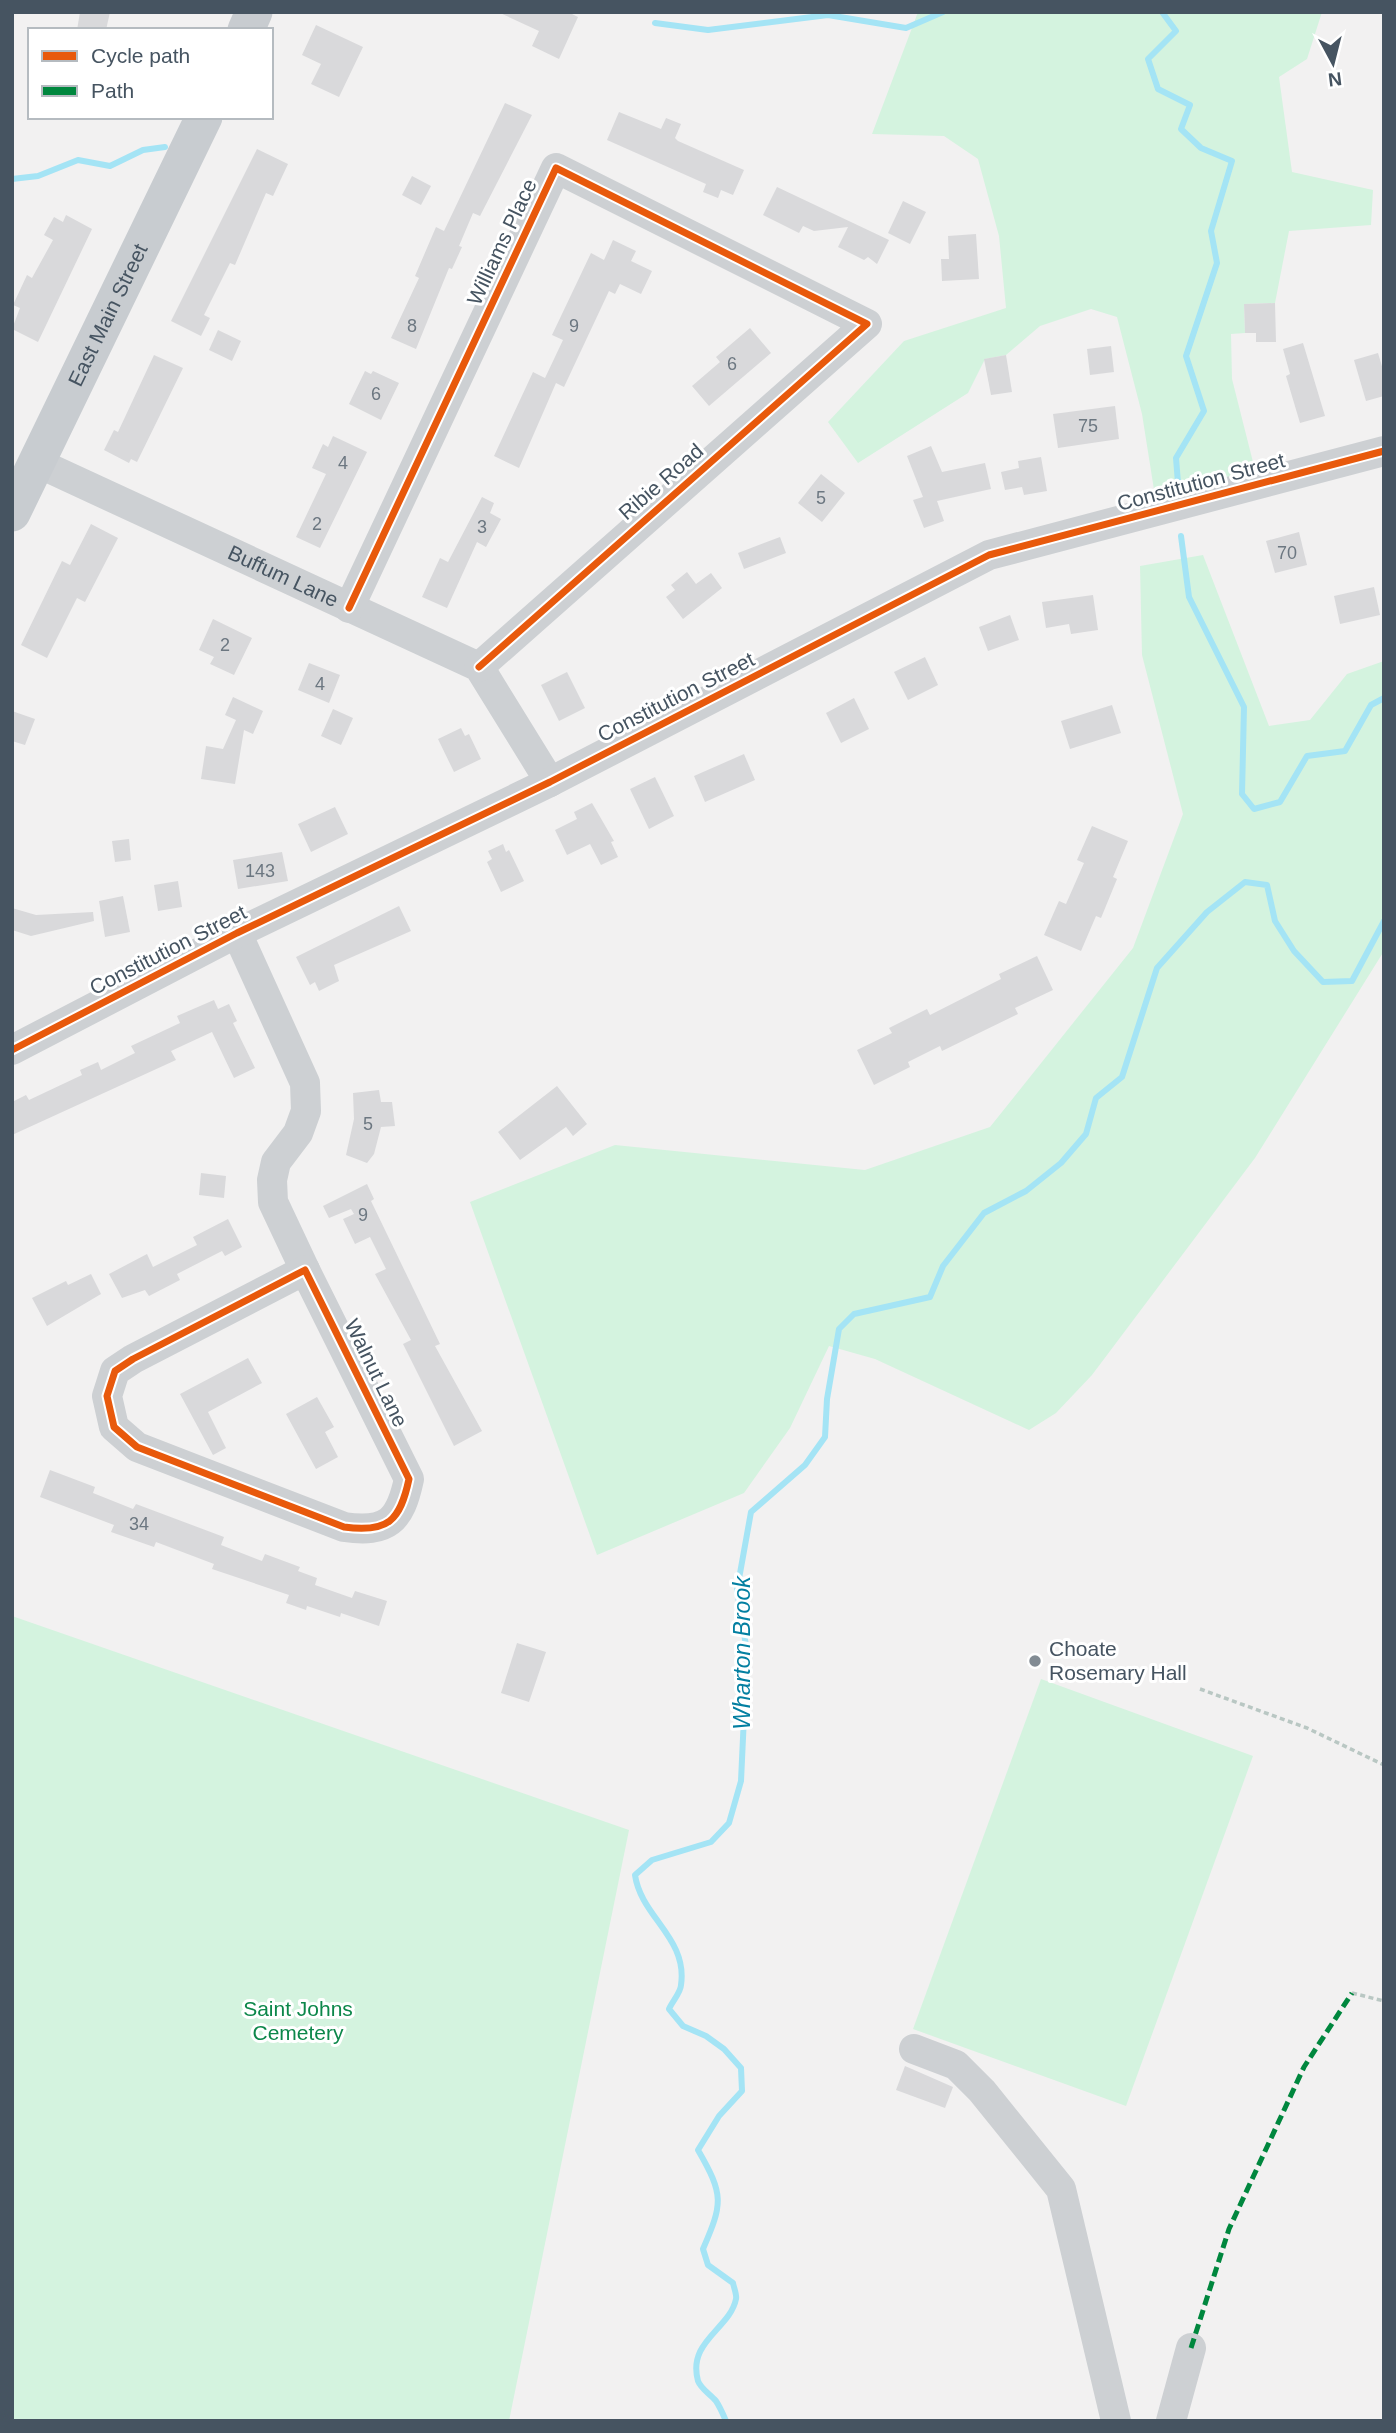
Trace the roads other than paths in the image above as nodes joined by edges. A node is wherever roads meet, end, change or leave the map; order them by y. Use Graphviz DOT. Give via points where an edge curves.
graph roads {
  1 [pos="254,12"];
  2 [pos="247,28"];
  3 [pos="203,119"];
  4 [pos="867,324"];
  5 [pos="1384,452"];
  6 [pos="38,463"];
  7 [pos="12,513"];
  8 [pos="349,608"];
  9 [pos="479,667"];
  10 [pos="550,782"];
  11 [pos="237,933"];
  12 [pos="12,1050"];
  13 [pos="305,1270"];
  14 [pos="914,2049"];
  15 [pos="1191,2347"];
  16 [pos="1116,2421"];
  17 [pos="1171,2421"];
  1 -- 2 [label="main road"];
  3 -- 6 [label="main road, East Main Street"];
  4 -- 8 [label="street, Williams Place" via="556,168"];
  4 -- 9 [label="street, Ribie Road"];
  5 -- 10 [label="street, Constitution Street" via="989,555"];
  6 -- 7 [label="main road, East Main Street"];
  6 -- 8 [label="street, Buffum Lane"];
  8 -- 9 [label="street, Buffum Lane"];
  9 -- 10 [label="street"];
  10 -- 11 [label="street, Constitution Street"];
  11 -- 12 [label="street, Constitution Street"];
  11 -- 13 [label="street, Walnut Lane" via="305,1083 306,1111 298,1133 276,1162 272,1180 273,1202"];
  13 -- 13 [label="street, Walnut Lane" via="409,1479 403,1506 388,1524 370,1531 344,1528 138,1447 114,1427 107,1396 115,1371"];
  14 -- 16 [label="street" via="956,2065 1061,2189"];
  15 -- 17 [label="street"];
}
